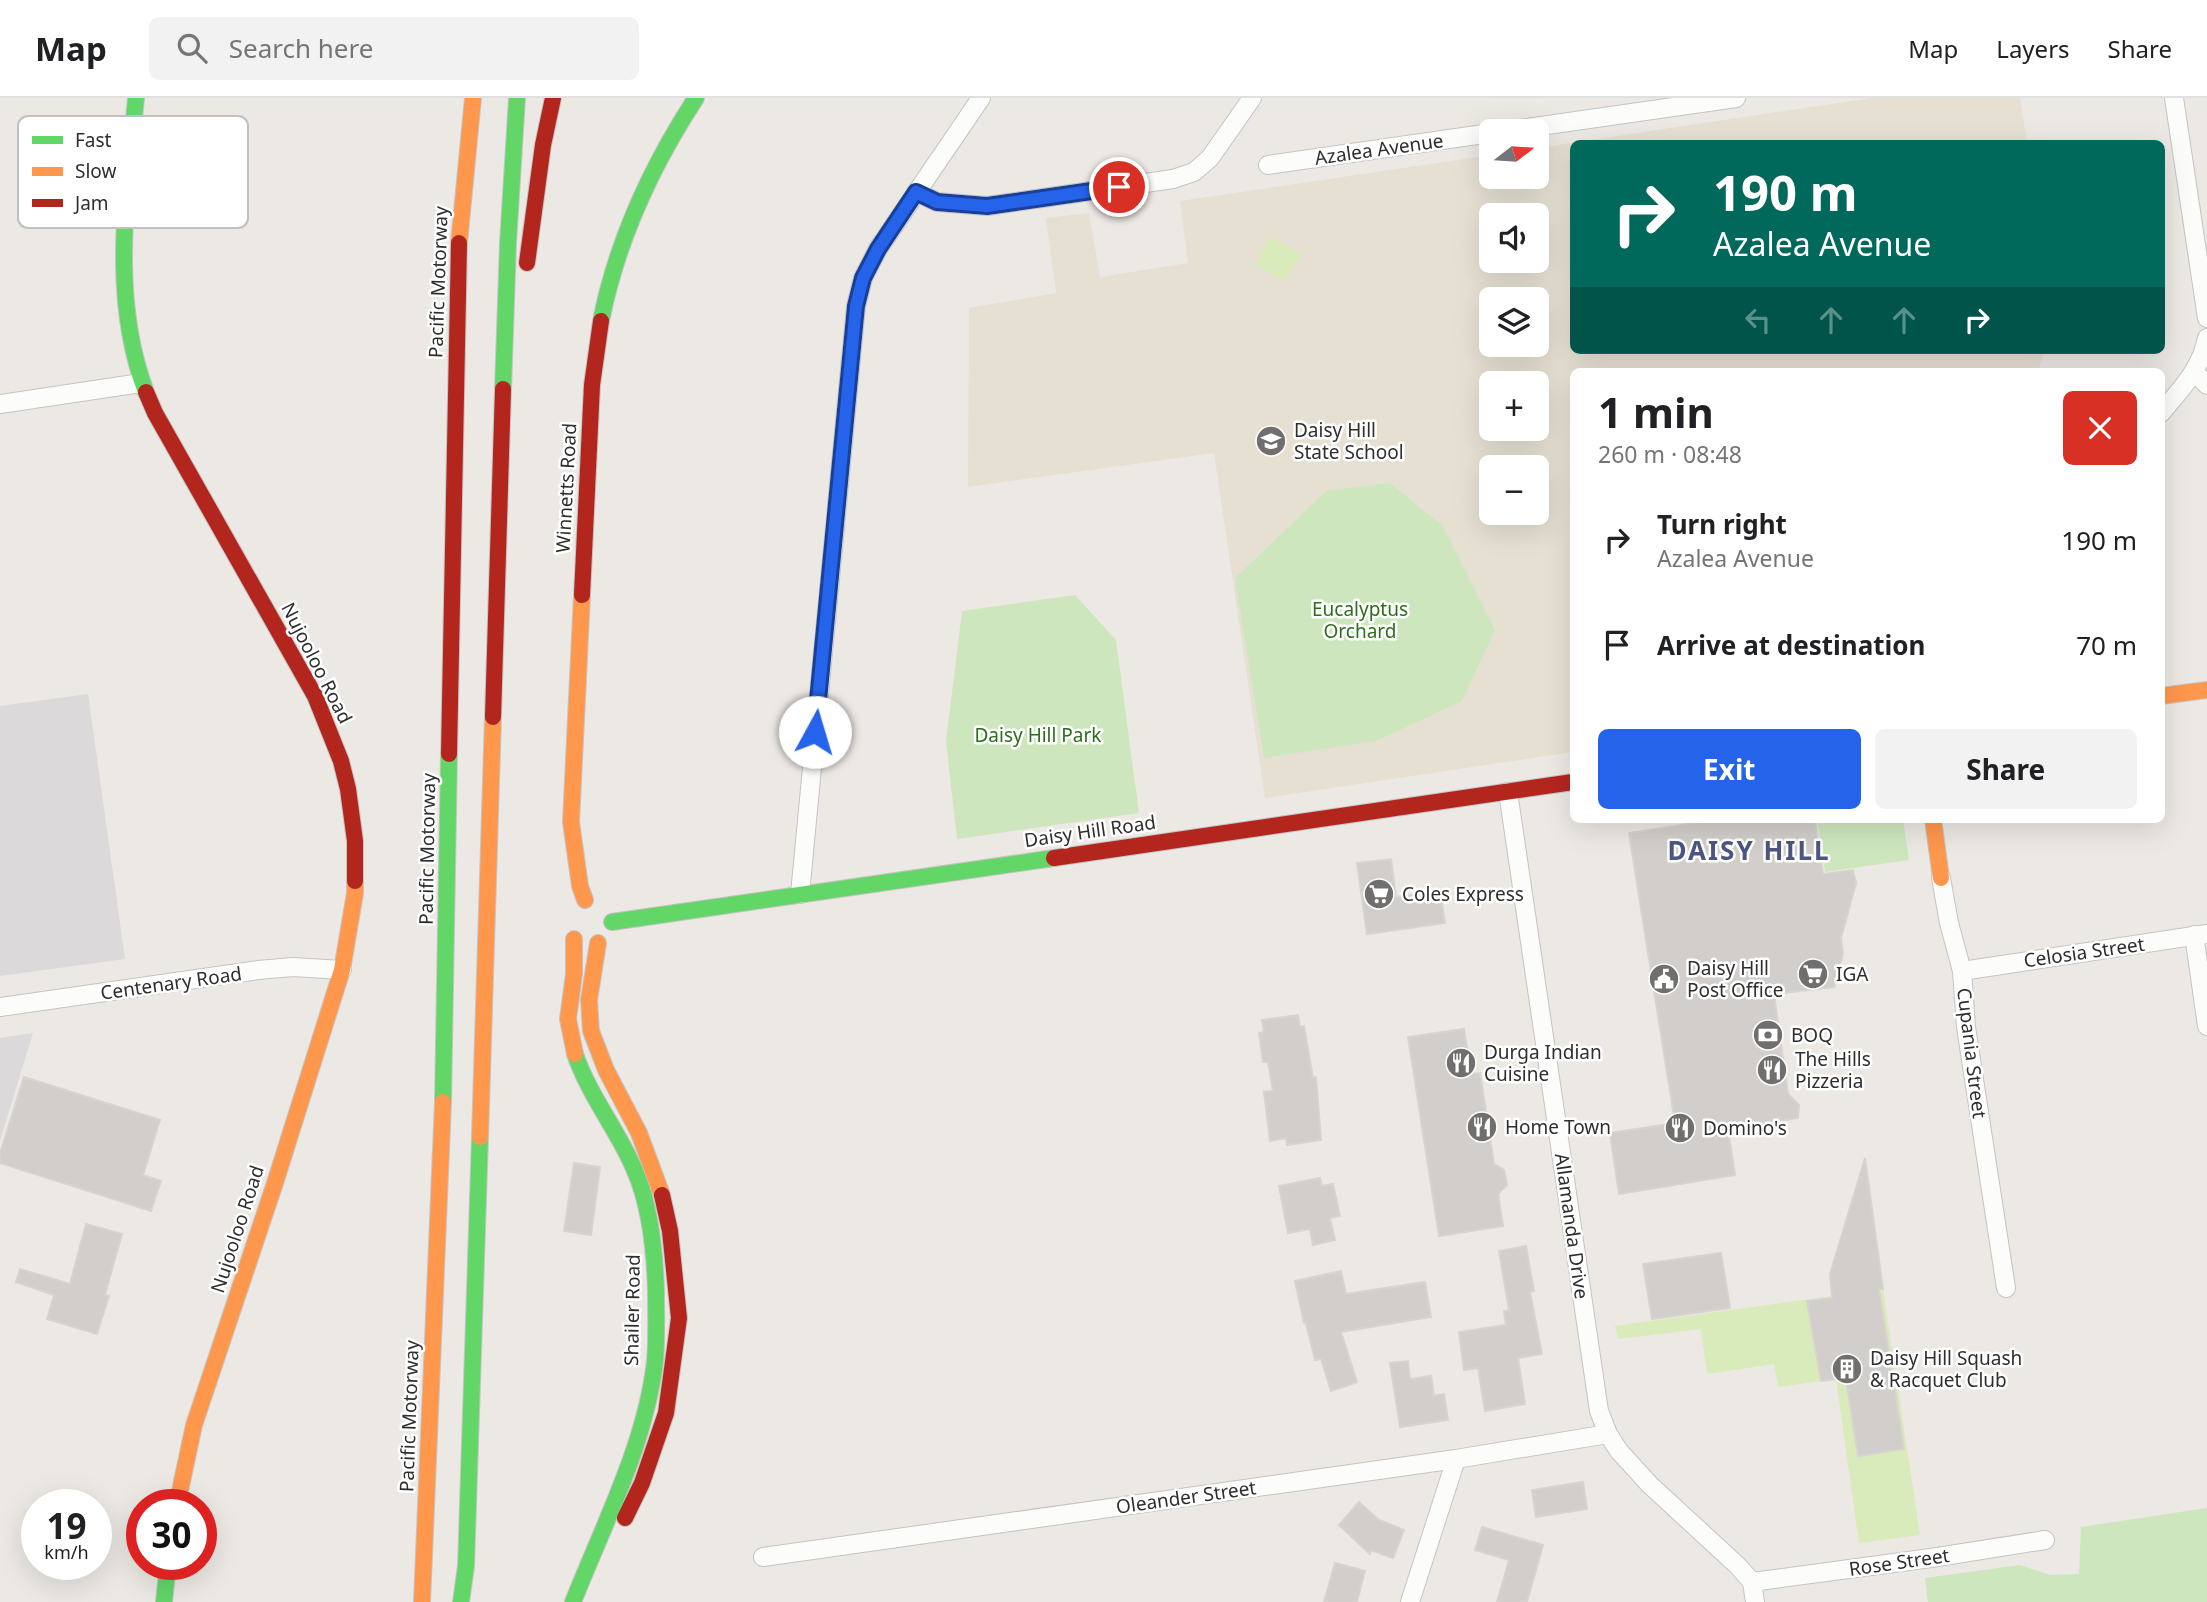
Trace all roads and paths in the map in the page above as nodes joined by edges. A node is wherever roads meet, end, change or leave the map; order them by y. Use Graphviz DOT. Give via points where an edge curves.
graph roads {
  1 [pos="136,98"];
  2 [pos="473,98"];
  3 [pos="517,98"];
  4 [pos="553,98"];
  5 [pos="696,98"];
  6 [pos="981,98"];
  7 [pos="1252,98"];
  8 [pos="1736,98"];
  9 [pos="2174,98"];
  10 [pos="135,116"];
  11 [pos="1549,125"];
  12 [pos="1479,135"];
  13 [pos="1268,165"];
  14 [pos="916,192"];
  15 [pos="126,228"];
  16 [pos="2207,318"];
  17 [pos="2207,338"];
  18 [pos="2201,379"];
  19 [pos="141,383"];
  20 [pos="0,404"];
  21 [pos="2165,410"];
  22 [pos="502,443"];
  23 [pos="2207,690"];
  24 [pos="2165,695"];
  25 [pos="1570,782"];
  26 [pos="1508,792"];
  27 [pos="1934,823"];
  28 [pos="1941,878"];
  29 [pos="800,894"];
  30 [pos="612,922"];
  31 [pos="2200,934"];
  32 [pos="598,943"];
  33 [pos="342,970"];
  34 [pos="1962,971"];
  35 [pos="0,1007"];
  36 [pos="2207,1026"];
  37 [pos="2006,1288"];
  38 [pos="1608,1434"];
  39 [pos="1456,1459"];
  40 [pos="180,1489"];
  41 [pos="2045,1540"];
  42 [pos="763,1557"];
  43 [pos="166,1580"];
  44 [pos="1752,1582"];
  45 [pos="164,1602"];
  46 [pos="422,1602"];
  47 [pos="461,1602"];
  48 [pos="573,1602"];
  49 [pos="588,1602"];
  50 [pos="1410,1602"];
  51 [pos="1755,1602"];
  1 -- 10 [label="main road, Nujooloo Road"];
  2 -- 46 [label="main road, Pacific Motorway" via="459,228 443,1105"];
  3 -- 22 [label="main road"];
  4 -- 22 [label="main road"];
  5 -- 30 [label="main road, Winnetts Road" via="643,187 620,249 602,313 592,385 571,822 580,886"];
  6 -- 14 [label="street"];
  7 -- 14 [label="street" via="1210,159 1194,172 1173,178 987,206 937,202"];
  8 -- 11 [label="street"];
  9 -- 16 [label="street"];
  12 -- 13 [label="street, Azalea Avenue"];
  14 -- 29 [label="street" via="878,249 863,278 856,306"];
  15 -- 19 [label="main road, Nujooloo Road" via="127,325"];
  17 -- 18 [label="street"];
  18 -- 21 [label="street"];
  19 -- 20 [label="street"];
  19 -- 33 [label="main road, Nujooloo Road" via="315,696 334,743 348,789 355,841 355,893"];
  22 -- 47 [label="main road" via="467,1552"];
  23 -- 24 [label="main road"];
  25 -- 26 [label="main road, Daisy Hill Road"];
  26 -- 29 [label="main road, Daisy Hill Road"];
  26 -- 38 [label="street, Allamanda Drive" via="1599,1411"];
  27 -- 28 [label="main road, Cupania Street"];
  28 -- 34 [label="street, Cupania Street"];
  29 -- 30 [label="main road, Daisy Hill Road"];
  30 -- 32 [label="main road" via="608,935"];
  31 -- 34 [label="street, Celosia Street"];
  31 -- 36 [label="street"];
  32 -- 48 [label="main road, Shailer Road" via="586,944 571,932 574,974 568,1019 581,1072 641,1186 655,1251 655,1361 645,1413 610,1518"];
  32 -- 49 [label="main road, Shailer Road" via="589,1000 591,1031 660,1187 670,1231 678,1318 666,1413 642,1483"];
  33 -- 35 [label="street, Centenary Road" via="258,970"];
  33 -- 40 [label="main road, Nujooloo Road" via="194,1425"];
  34 -- 37 [label="street, Cupania Street" via="1966,1027"];
  38 -- 39 [label="street, Oleander Street"];
  38 -- 44 [label="street, Allamanda Drive" via="1650,1485"];
  39 -- 42 [label="street, Oleander Street"];
  39 -- 50 [label="street"];
  41 -- 44 [label="street, Rose Street"];
  43 -- 45 [label="main road"];
  44 -- 51 [label="street"];
}
